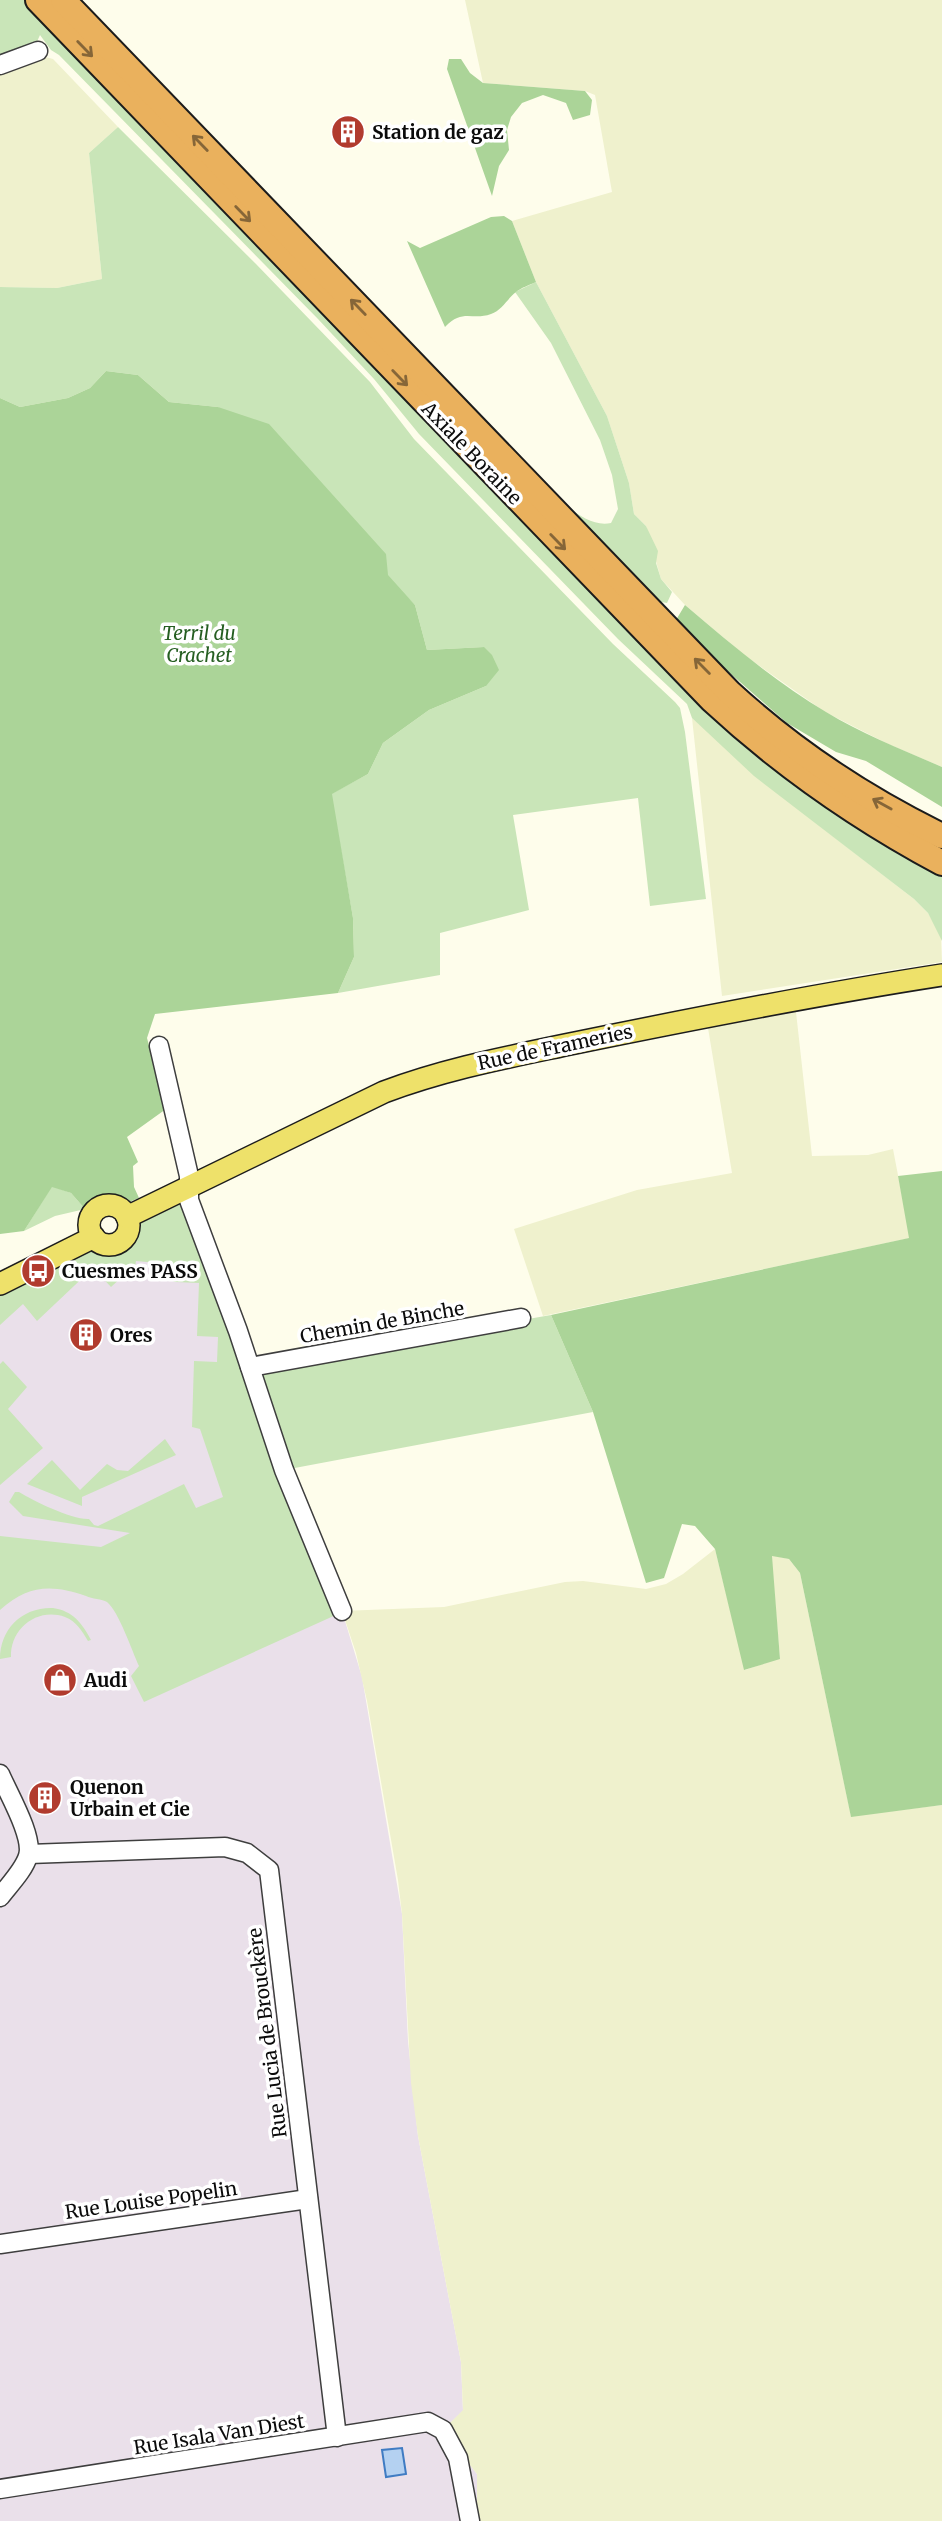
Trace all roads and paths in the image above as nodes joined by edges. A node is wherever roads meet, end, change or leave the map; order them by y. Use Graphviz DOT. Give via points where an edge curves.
graph roads {
  1 [pos="38,0"];
  2 [pos="63,0"];
  3 [pos="38,51"];
  4 [pos="0,65"];
  5 [pos="942,836"];
  6 [pos="942,863"];
  7 [pos="942,975"];
  8 [pos="159,1046"];
  9 [pos="189,1187"];
  10 [pos="127,1217"];
  11 [pos="92,1232"];
  12 [pos="0,1276"];
  13 [pos="0,1284"];
  14 [pos="521,1318"];
  15 [pos="250,1367"];
  16 [pos="342,1611"];
  17 [pos="0,1774"];
  18 [pos="29,1854"];
  19 [pos="0,1896"];
  20 [pos="308,2199"];
  21 [pos="0,2244"];
  22 [pos="337,2437"];
  23 [pos="0,2489"];
  24 [pos="470,2521"];
  1 -- 6 [label="highway, Axiale Boraine, one-way" via="712,700 808,781"];
  5 -- 2 [label="highway, Axiale Boraine, one-way" via="823,768 729,692"];
  3 -- 4 [label="street"];
  7 -- 9 [label="main road, Rue de Frameries" via="720,1013 454,1069 384,1092"];
  8 -- 9 [label="street"];
  9 -- 10 [label="main road, Rue de Frameries"];
  9 -- 15 [label="street" via="189,1200"];
  10 -- 11 [label="main road" via="119,1208 106,1206 93,1213"];
  10 -- 11 [label="main road" via="129,1227 122,1241 110,1245"];
  11 -- 12 [label="main road"];
  11 -- 13 [label="main road"];
  14 -- 15 [label="street, Chemin de Binche"];
  15 -- 16 [label="street" via="284,1471"];
  17 -- 18 [label="street" via="25,1830"];
  18 -- 19 [label="street"];
  18 -- 20 [label="street, Rue Lucia de Brouckère" via="225,1847 247,1853 269,1870"];
  20 -- 21 [label="street, Rue Louise Popelin"];
  20 -- 22 [label="street, Rue Lucia de Brouckère"];
  22 -- 23 [label="street, Rue Isala Van Diest"];
  22 -- 24 [label="street, Rue Isala Van Diest" via="428,2422 443,2430 458,2458"];
}
